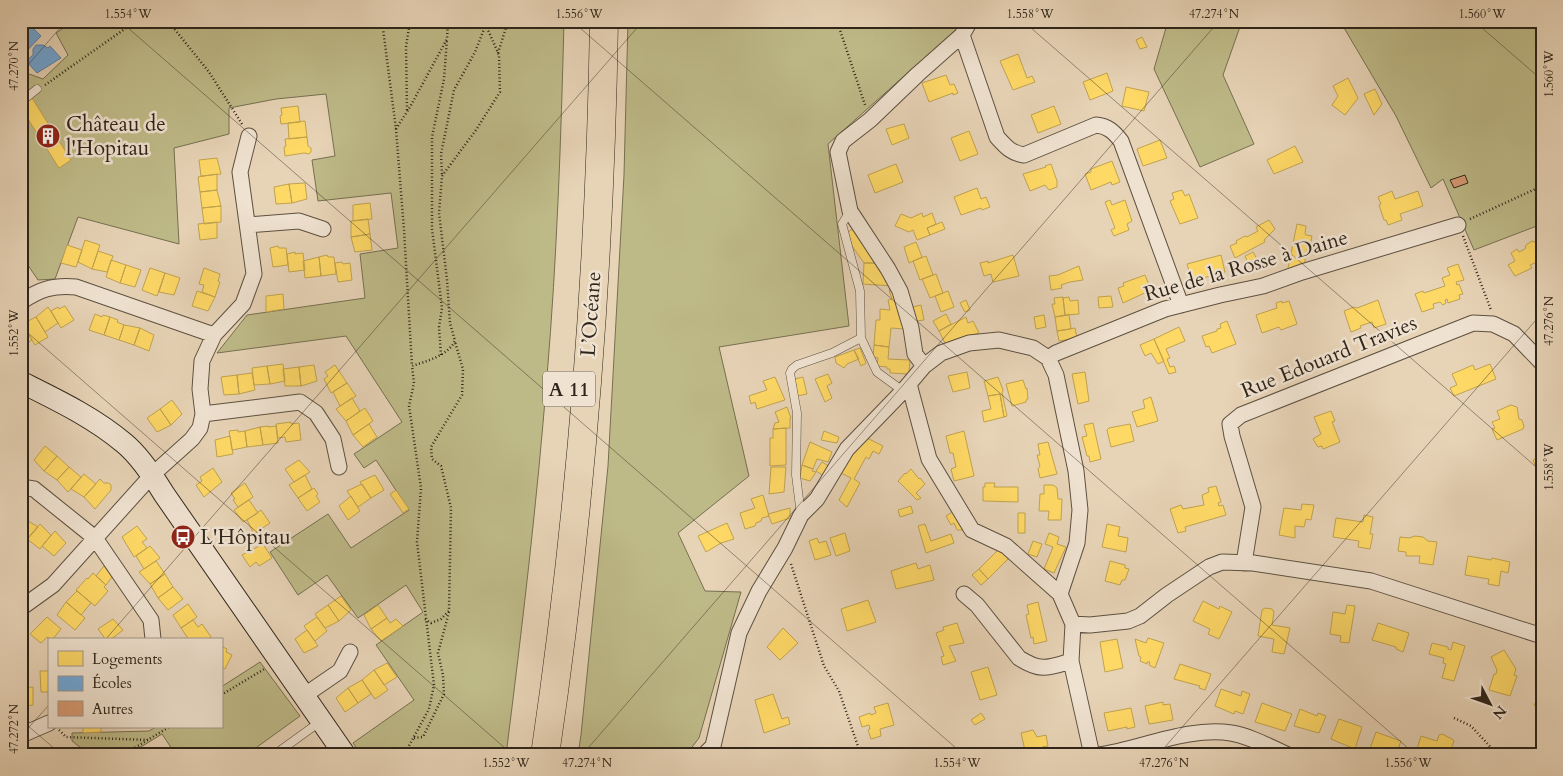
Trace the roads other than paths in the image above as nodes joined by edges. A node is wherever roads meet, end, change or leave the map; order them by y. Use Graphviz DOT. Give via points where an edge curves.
graph roads {
  1 [pos="587,21"];
  2 [pos="604,21"];
  3 [pos="970,21"];
  4 [pos="962,35"];
  5 [pos="37,89"];
  6 [pos="21,102"];
  7 [pos="249,136"];
  8 [pos="850,211"];
  9 [pos="248,225"];
  10 [pos="1458,225"];
  11 [pos="324,228"];
  12 [pos="21,302"];
  13 [pos="1182,305"];
  14 [pos="214,335"];
  15 [pos="861,338"];
  16 [pos="1048,358"];
  17 [pos="1542,363"];
  18 [pos="924,366"];
  19 [pos="21,382"];
  20 [pos="906,388"];
  21 [pos="203,414"];
  22 [pos="339,466"];
  23 [pos="152,475"];
  24 [pos="21,486"];
  25 [pos="801,515"];
  26 [pos="95,538"];
  27 [pos="1244,563"];
  28 [pos="964,594"];
  29 [pos="1060,594"];
  30 [pos="21,608"];
  31 [pos="1073,624"];
  32 [pos="1542,636"];
  33 [pos="153,638"];
  34 [pos="350,652"];
  35 [pos="1071,661"];
  36 [pos="305,696"];
  37 [pos="322,720"];
  38 [pos="48,723"];
  39 [pos="21,734"];
  40 [pos="274,755"];
  41 [pos="345,755"];
  42 [pos="528,755"];
  43 [pos="545,755"];
  44 [pos="704,755"];
  45 [pos="1092,755"];
  46 [pos="1099,755"];
  47 [pos="1288,755"];
  1 -- 42 [label="highway, L’Océane / A 11" via="581,206 567,419 549,596"];
  2 -- 43 [label="highway, L’Océane / A 11" via="598,214 588,361 570,566"];
  3 -- 4 [label="street"];
  4 -- 8 [label="street" via="843,141 838,152"];
  4 -- 13 [label="street" via="997,137 1007,149 1024,155 1096,125 1104,126 1121,141"];
  5 -- 6 [label="lane"];
  7 -- 9 [label="street" via="240,172"];
  8 -- 15 [label="lane" via="842,224 860,291"];
  8 -- 18 [label="street" via="900,291 915,354"];
  9 -- 11 [label="street" via="299,221"];
  9 -- 14 [label="street" via="254,274 243,304"];
  10 -- 13 [label="street, Rue de la Rosse à Daine" via="1263,286"];
  12 -- 14 [label="street" via="58,285 76,287"];
  13 -- 16 [label="street, Rue de la Rosse à Daine"];
  14 -- 21 [label="street" via="202,361 200,388"];
  15 -- 20 [label="lane" via="877,372"];
  15 -- 25 [label="lane" via="832,353 797,365 791,371 797,413 796,475"];
  16 -- 18 [label="street" via="1033,348 999,340 969,343"];
  16 -- 29 [label="street" via="1056,375 1076,471 1080,510 1076,543"];
  17 -- 27 [label="street, Rue Edouard Travies" via="1514,334 1493,324 1473,323 1241,415 1230,424 1253,507"];
  18 -- 20 [label="street"];
  19 -- 23 [label="street" via="86,416 125,444"];
  20 -- 25 [label="street" via="847,449 817,499"];
  20 -- 29 [label="street" via="929,460 972,530 1006,546"];
  21 -- 22 [label="street" via="300,402 316,413 333,439"];
  21 -- 23 [label="street" via="200,428 192,439"];
  23 -- 26 [label="street"];
  23 -- 36 [label="street"];
  24 -- 26 [label="street" via="34,489"];
  25 -- 44 [label="street" via="739,633 713,746"];
  26 -- 30 [label="street" via="53,585"];
  26 -- 33 [label="street" via="151,620"];
  27 -- 31 [label="street" via="1222,562 1209,567 1128,621"];
  27 -- 32 [label="street" via="1371,581"];
  28 -- 35 [label="street" via="1019,658 1028,664 1043,668"];
  29 -- 31 [label="street"];
  31 -- 35 [label="street"];
  34 -- 36 [label="street" via="340,671"];
  35 -- 45 [label="street"];
  36 -- 37 [label="street"];
  37 -- 40 [label="lane"];
  37 -- 41 [label="street"];
  38 -- 39 [label="street"];
  46 -- 47 [label="street" via="1204,733 1231,733"];
}
